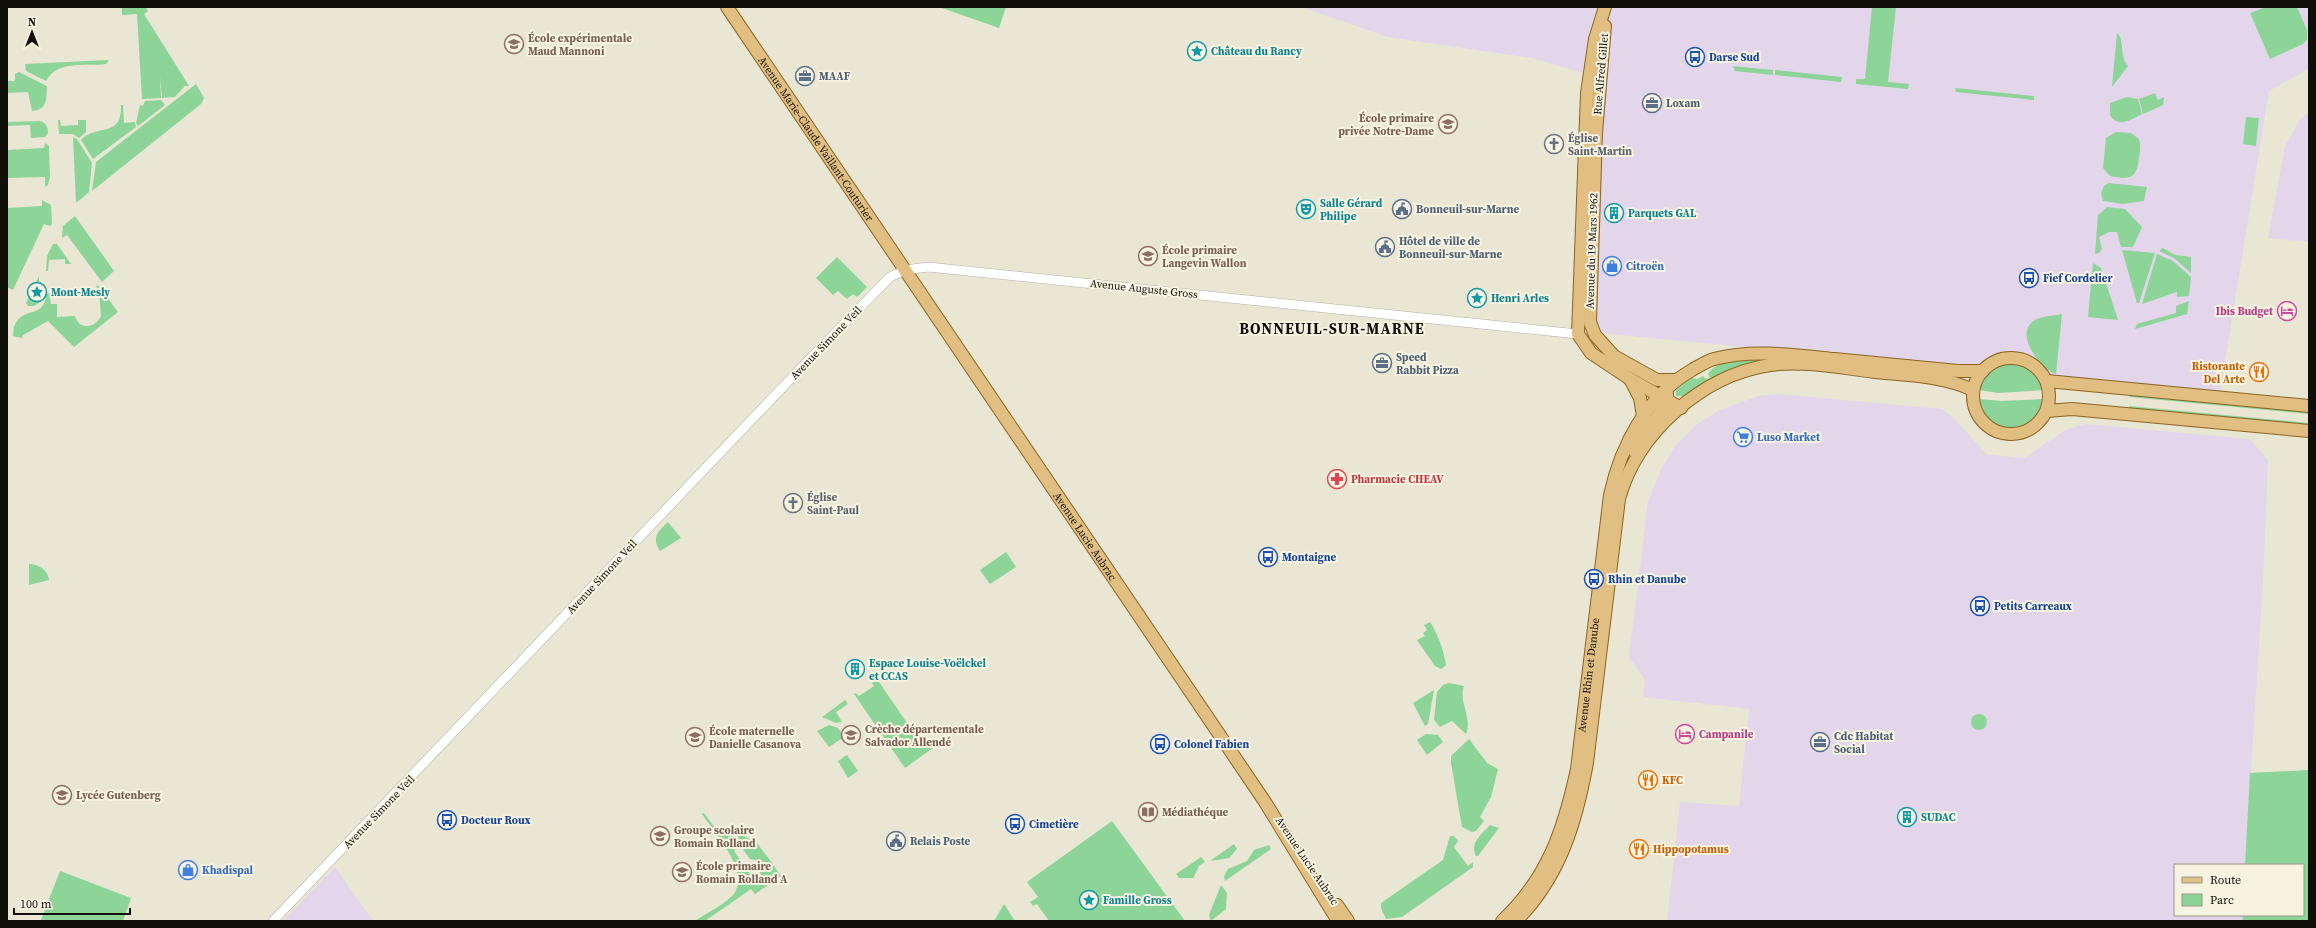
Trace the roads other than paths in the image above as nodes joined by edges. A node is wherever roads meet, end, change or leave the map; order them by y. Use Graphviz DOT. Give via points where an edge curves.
graph roads {
  1 [pos="727,7"];
  2 [pos="1606,7"];
  3 [pos="1589,165"];
  4 [pos="905,270"];
  5 [pos="1578,334"];
  6 [pos="1982,371"];
  7 [pos="1630,379"];
  8 [pos="1657,380"];
  9 [pos="1676,380"];
  10 [pos="2047,382"];
  11 [pos="1973,390"];
  12 [pos="1665,396"];
  13 [pos="2309,406"];
  14 [pos="1680,408"];
  15 [pos="2047,411"];
  16 [pos="1643,416"];
  17 [pos="2309,431"];
  18 [pos="1633,462"];
  19 [pos="1265,802"];
  20 [pos="273,921"];
  21 [pos="1338,921"];
  22 [pos="1348,921"];
  23 [pos="1502,921"];
  24 [pos="1516,921"];
  1 -- 4 [label="main road, Avenue Marie-Claude Vaillant-Couturier"];
  2 -- 3 [label="main road, Rue Alfred Gillet" via="1595,39 1589,72"];
  3 -- 5 [label="main road, Avenue du 19 Mars 1962"];
  3 -- 8 [label="main road, Avenue du 19 Mars 1962" via="1589,310 1594,335 1614,356"];
  4 -- 5 [label="street, Avenue Auguste Gross" via="928,266"];
  4 -- 19 [label="main road, Avenue Lucie Aubrac"];
  4 -- 20 [label="street, Avenue Simone Veil" via="887,280 807,362"];
  5 -- 7 [label="main road" via="1591,352"];
  6 -- 9 [label="main road" via="1958,371 1779,354 1740,355 1713,359"];
  6 -- 10 [label="main road" via="2001,359 2023,359 2042,373"];
  6 -- 11 [label="main road"];
  7 -- 12 [label="main road"];
  7 -- 16 [label="main road" via="1640,398"];
  8 -- 9 [label="main road"];
  8 -- 12 [label="main road"];
  9 -- 12 [label="main road"];
  10 -- 13 [label="main road"];
  10 -- 15 [label="main road" via="2050,394"];
  11 -- 14 [label="main road" via="1956,383 1892,374 1797,364 1770,365 1725,378 1703,390"];
  11 -- 15 [label="main road" via="1973,405 1977,415 1987,426 2000,433 2013,435 2026,432 2041,421"];
  12 -- 14 [label="main road"];
  12 -- 16 [label="main road, Avenue Rhin et Danube"];
  12 -- 18 [label="main road" via="1665,408 1638,441"];
  14 -- 18 [label="main road" via="1648,441"];
  15 -- 17 [label="main road" via="2072,409"];
  16 -- 23 [label="main road, Avenue Rhin et Danube" via="1616,471 1610,495 1577,769 1567,813 1554,848 1536,883"];
  18 -- 24 [label="main road, Avenue Rhin et Danube" via="1619,499 1581,798 1568,838 1548,882"];
  19 -- 21 [label="main road, Avenue Lucie Aubrac"];
  19 -- 22 [label="main road, Avenue Lucie Aubrac" via="1294,838"];
}
